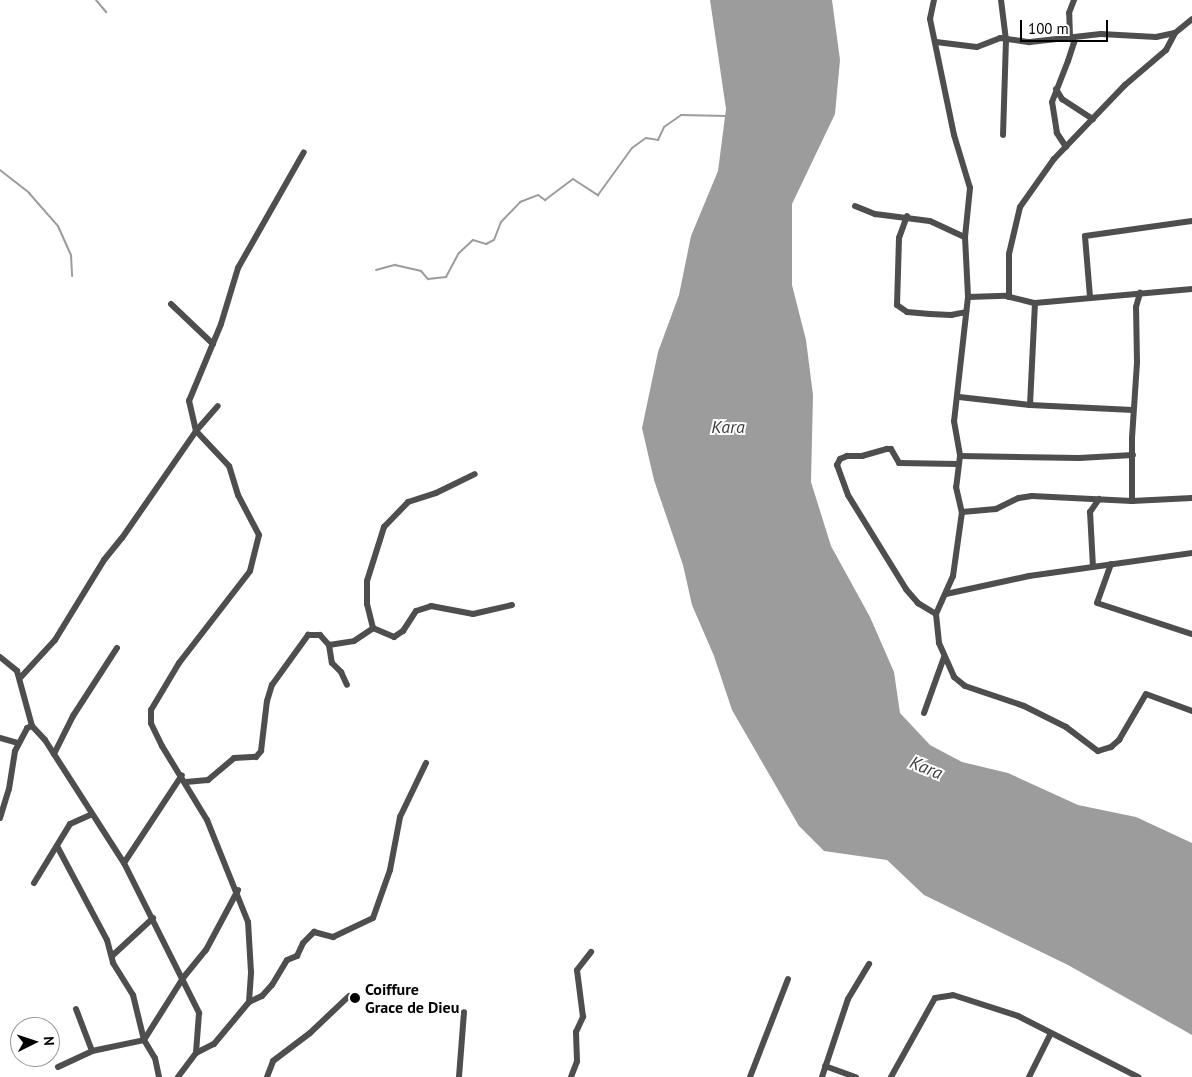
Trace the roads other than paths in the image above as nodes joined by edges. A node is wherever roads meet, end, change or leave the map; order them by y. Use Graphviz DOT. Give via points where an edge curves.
graph roads {
  1 [pos="934,0"];
  2 [pos="1001,0"];
  3 [pos="1074,0"];
  4 [pos="1192,19"];
  5 [pos="1176,33"];
  6 [pos="1071,37"];
  7 [pos="1006,40"];
  8 [pos="936,42"];
  9 [pos="1056,89"];
  10 [pos="1092,119"];
  11 [pos="1003,135"];
  12 [pos="1066,148"];
  13 [pos="304,152"];
  14 [pos="855,206"];
  15 [pos="907,216"];
  16 [pos="1192,221"];
  17 [pos="965,237"];
  18 [pos="1192,289"];
  19 [pos="1140,293"];
  20 [pos="968,297"];
  21 [pos="1009,297"];
  22 [pos="1090,297"];
  23 [pos="1035,302"];
  24 [pos="171,304"];
  25 [pos="966,312"];
  26 [pos="213,344"];
  27 [pos="959,397"];
  28 [pos="1030,405"];
  29 [pos="218,406"];
  30 [pos="1133,410"];
  31 [pos="196,432"];
  32 [pos="1133,455"];
  33 [pos="960,456"];
  34 [pos="958,464"];
  35 [pos="475,474"];
  36 [pos="1099,498"];
  37 [pos="1192,498"];
  38 [pos="1132,501"];
  39 [pos="962,512"];
  40 [pos="1192,553"];
  41 [pos="1111,564"];
  42 [pos="1093,567"];
  43 [pos="946,594"];
  44 [pos="512,605"];
  45 [pos="936,614"];
  46 [pos="373,628"];
  47 [pos="1192,634"];
  48 [pos="329,645"];
  49 [pos="117,648"];
  50 [pos="0,657"];
  51 [pos="944,657"];
  52 [pos="20,678"];
  53 [pos="347,685"];
  54 [pos="1192,711"];
  55 [pos="924,713"];
  56 [pos="32,726"];
  57 [pos="0,738"];
  58 [pos="18,743"];
  59 [pos="54,754"];
  60 [pos="426,763"];
  61 [pos="182,775"];
  62 [pos="186,782"];
  63 [pos="90,815"];
  64 [pos="0,818"];
  65 [pos="57,846"];
  66 [pos="124,864"];
  67 [pos="34,884"];
  68 [pos="238,890"];
  69 [pos="153,918"];
  70 [pos="591,952"];
  71 [pos="112,956"];
  72 [pos="869,964"];
  73 [pos="183,978"];
  74 [pos="788,979"];
  75 [pos="349,996"];
  76 [pos="249,1002"];
  77 [pos="76,1010"];
  78 [pos="464,1012"];
  79 [pos="1051,1033"];
  80 [pos="144,1040"];
  81 [pos="92,1051"];
  82 [pos="196,1053"];
  83 [pos="60,1066"];
  84 [pos="825,1066"];
  85 [pos="159,1077"];
  86 [pos="178,1077"];
  87 [pos="267,1077"];
  88 [pos="459,1077"];
  89 [pos="571,1077"];
  90 [pos="750,1077"];
  91 [pos="822,1077"];
  92 [pos="856,1077"];
  93 [pos="891,1077"];
  94 [pos="1029,1077"];
  95 [pos="1138,1077"];
  1 -- 8 [label="street" via="930,19"];
  2 -- 7 [label="street"];
  3 -- 6 [label="street" via="1069,13"];
  4 -- 5 [label="street"];
  5 -- 6 [label="street" via="1140,38 1101,34"];
  5 -- 10 [label="street" via="1166,50"];
  6 -- 7 [label="street" via="1030,42"];
  6 -- 9 [label="street" via="1074,42"];
  7 -- 8 [label="street" via="992,39 977,47"];
  7 -- 11 [label="street"];
  8 -- 17 [label="street" via="954,135 970,188"];
  9 -- 10 [label="street" via="1062,99"];
  9 -- 12 [label="street" via="1052,114 1057,133"];
  10 -- 12 [label="street"];
  12 -- 21 [label="street" via="1054,159 1020,207 1009,254"];
  13 -- 26 [label="street" via="238,268"];
  14 -- 15 [label="street" via="875,214"];
  15 -- 17 [label="street" via="941,224"];
  15 -- 25 [label="street" via="898,247 897,305 908,312 952,315"];
  16 -- 22 [label="street" via="1086,236"];
  17 -- 20 [label="street"];
  18 -- 19 [label="street"];
  19 -- 22 [label="street"];
  19 -- 30 [label="street" via="1136,307 1137,362"];
  20 -- 21 [label="street"];
  20 -- 25 [label="street"];
  21 -- 23 [label="street"];
  22 -- 23 [label="street"];
  23 -- 28 [label="street"];
  24 -- 26 [label="street"];
  25 -- 27 [label="street"];
  26 -- 31 [label="street" via="189,401"];
  27 -- 28 [label="street"];
  27 -- 33 [label="street" via="954,421"];
  28 -- 30 [label="street"];
  29 -- 31 [label="street"];
  30 -- 32 [label="street"];
  31 -- 52 [label="street" via="104,560 55,640"];
  31 -- 61 [label="street" via="229,466 238,495 259,535 250,571 178,663 151,710 151,723"];
  32 -- 33 [label="street" via="1079,458"];
  32 -- 38 [label="street"];
  33 -- 34 [label="street"];
  34 -- 39 [label="street" via="956,487"];
  34 -- 45 [label="street" via="899,463 887,449 862,456 847,456 837,465 852,502 906,589 918,604"];
  35 -- 46 [label="street" via="408,502 384,526 366,580"];
  36 -- 38 [label="street"];
  36 -- 39 [label="street" via="1032,496 996,508"];
  36 -- 42 [label="street" via="1090,512"];
  37 -- 38 [label="street"];
  39 -- 43 [label="street" via="956,561"];
  40 -- 41 [label="street"];
  41 -- 42 [label="street"];
  41 -- 47 [label="street" via="1099,589 1097,603"];
  42 -- 43 [label="street" via="1029,576"];
  43 -- 45 [label="street"];
  44 -- 46 [label="street" via="473,614 431,606 416,611 403,631 394,637"];
  45 -- 51 [label="street" via="935,630"];
  46 -- 48 [label="street" via="354,641"];
  48 -- 53 [label="street" via="332,663"];
  48 -- 62 [label="street" via="320,635 308,635 282,668 267,700 261,751 256,757 234,758 208,780"];
  49 -- 59 [label="street" via="73,716"];
  50 -- 52 [label="street" via="8,661"];
  51 -- 54 [label="street" via="954,676 965,686 1024,706 1066,727 1098,751 1119,740 1146,694"];
  51 -- 55 [label="street"];
  52 -- 56 [label="street"];
  56 -- 58 [label="street" via="27,728"];
  56 -- 59 [label="street"];
  57 -- 58 [label="street"];
  58 -- 64 [label="street"];
  59 -- 63 [label="street"];
  60 -- 76 [label="street" via="400,817 390,870 373,918 333,937 314,932 303,943 297,956 287,960 262,996"];
  61 -- 62 [label="street"];
  61 -- 66 [label="street"];
  62 -- 68 [label="street"];
  63 -- 65 [label="street" via="70,824"];
  63 -- 66 [label="street"];
  65 -- 67 [label="street"];
  65 -- 71 [label="street"];
  66 -- 69 [label="street"];
  68 -- 73 [label="street" via="206,950"];
  68 -- 76 [label="street" via="251,943"];
  69 -- 71 [label="street"];
  69 -- 73 [label="street"];
  70 -- 89 [label="street" via="577,970 583,1017 576,1032 577,1061"];
  71 -- 80 [label="street" via="133,995"];
  72 -- 84 [label="street" via="848,999"];
  73 -- 80 [label="street"];
  73 -- 82 [label="street" via="199,1012"];
  74 -- 90 [label="street"];
  75 -- 87 [label="street" via="310,1033 273,1061"];
  76 -- 82 [label="street" via="214,1044"];
  77 -- 81 [label="street"];
  78 -- 88 [label="street"];
  79 -- 93 [label="street" via="1018,1016 953,995 935,998"];
  79 -- 94 [label="street"];
  79 -- 95 [label="street"];
  80 -- 81 [label="street"];
  80 -- 85 [label="street" via="155,1058"];
  81 -- 83 [label="street"];
  82 -- 86 [label="street"];
  84 -- 91 [label="street"];
  84 -- 92 [label="street"];
}
